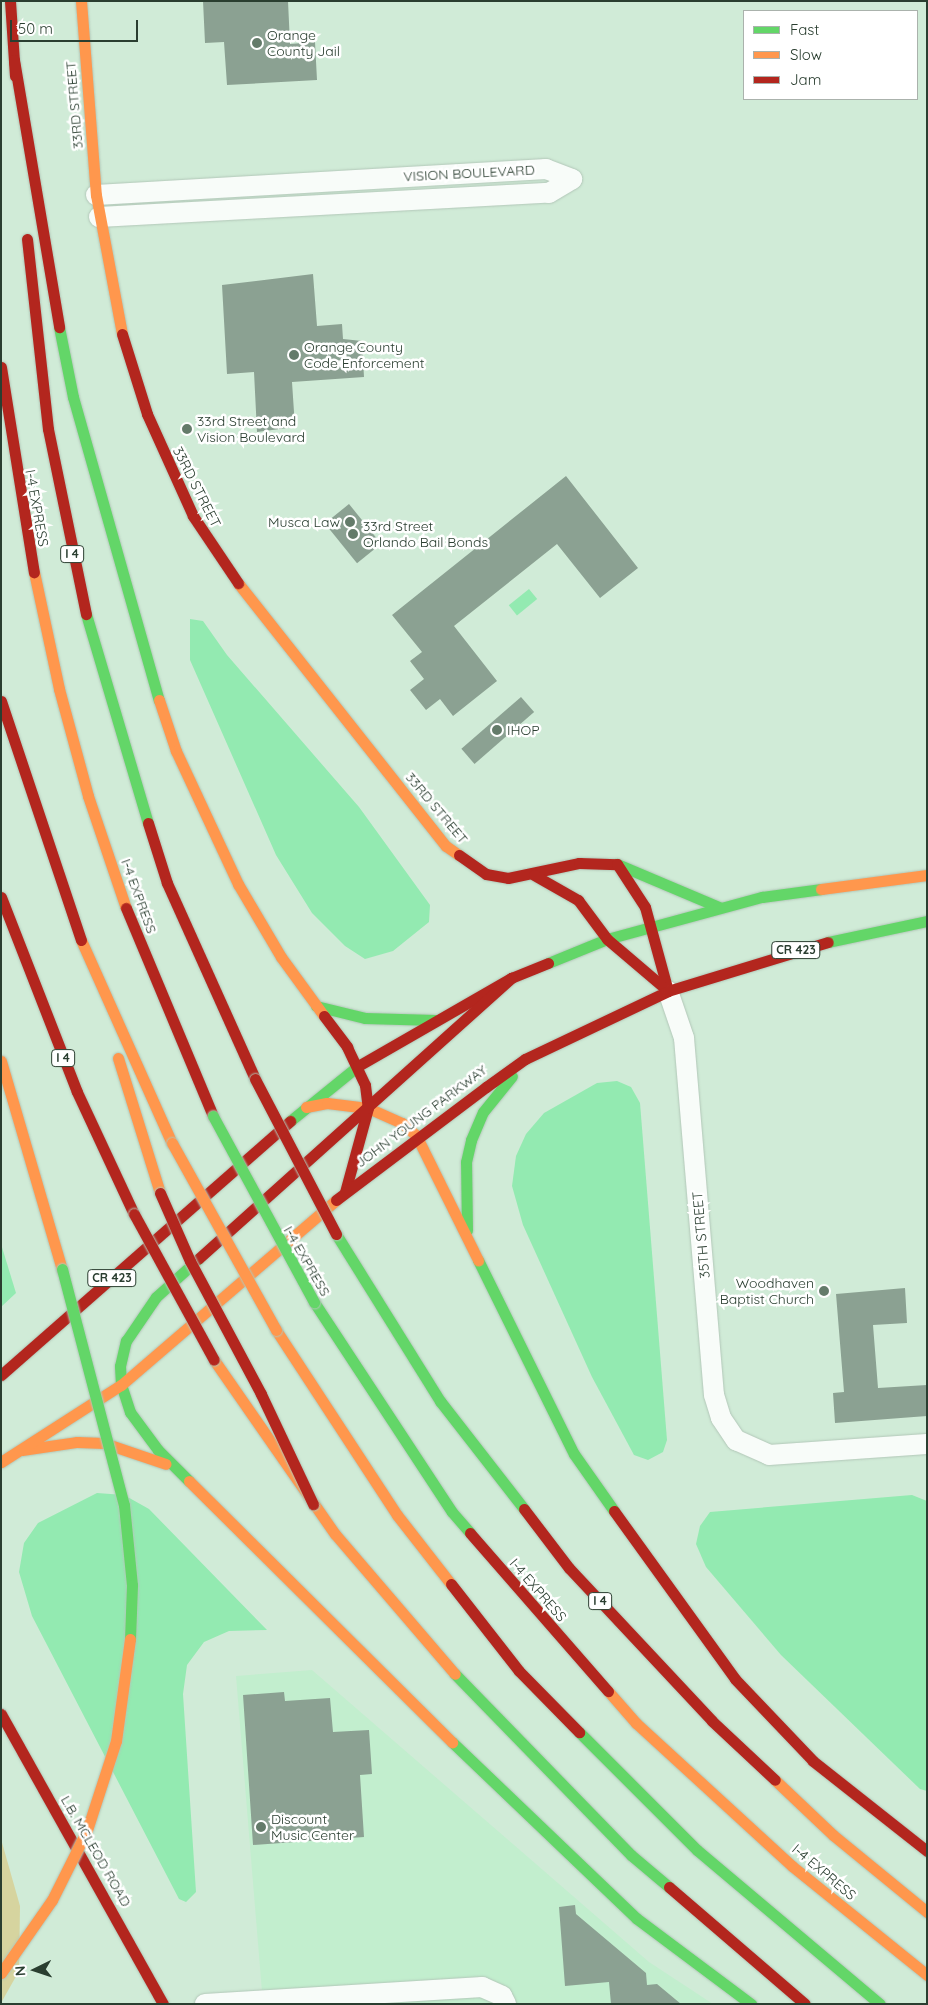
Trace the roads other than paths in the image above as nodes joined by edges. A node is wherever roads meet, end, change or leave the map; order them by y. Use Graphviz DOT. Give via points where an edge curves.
graph roads {
  1 [pos="10,1"];
  2 [pos="81,1"];
  3 [pos="14,60"];
  4 [pos="96,195"];
  5 [pos="24,198"];
  6 [pos="99,217"];
  7 [pos="26,228"];
  8 [pos="1,367"];
  9 [pos="1,701"];
  10 [pos="617,864"];
  11 [pos="534,875"];
  12 [pos="927,875"];
  13 [pos="1,897"];
  14 [pos="719,907"];
  15 [pos="927,921"];
  16 [pos="651,926"];
  17 [pos="78,933"];
  18 [pos="607,939"];
  19 [pos="511,978"];
  20 [pos="668,991"];
  21 [pos="316,1006"];
  22 [pos="435,1020"];
  23 [pos="525,1059"];
  24 [pos="1,1061"];
  25 [pos="358,1066"];
  26 [pos="306,1107"];
  27 [pos="368,1108"];
  28 [pos="416,1136"];
  29 [pos="345,1192"];
  30 [pos="468,1246"];
  31 [pos="1,1374"];
  32 [pos="121,1385"];
  33 [pos="927,1444"];
  34 [pos="22,1450"];
  35 [pos="1,1462"];
  36 [pos="180,1472"];
  37 [pos="312,1504"];
  38 [pos="1,1714"];
  39 [pos="927,1851"];
  40 [pos="927,1912"];
  41 [pos="1,1973"];
  42 [pos="927,1975"];
  43 [pos="504,2000"];
  44 [pos="163,2004"];
  45 [pos="204,2004"];
  46 [pos="751,2004"];
  47 [pos="805,2004"];
  48 [pos="880,2004"];
  1 -- 3 [label="main road"];
  2 -- 4 [label="main road, 33RD STREET"];
  3 -- 5 [label="main road"];
  3 -- 21 [label="main road" via="38,219 72,397 148,668 203,818 238,884"];
  4 -- 6 [label="main road, 33RD STREET"];
  4 -- 6 [label="street, VISION BOULEVARD" via="546,169 572,179 549,194"];
  6 -- 11 [label="main road, 33RD STREET" via="115,312 146,414 178,488 212,546 446,846 486,874 508,878"];
  7 -- 40 [label="main road, I 4, bridge" via="48,429 94,651 167,883 255,1079 336,1234 440,1401 569,1568 712,1721 833,1835"];
  8 -- 42 [label="main road, I-4 EXPRESS, bridge" via="23,522 59,689 88,796 126,908 213,1116 314,1302 452,1512 636,1723 792,1866"];
  9 -- 17 [label="main road"];
  10 -- 11 [label="main road, 33RD STREET" via="579,863"];
  10 -- 14 [label="main road"];
  10 -- 16 [label="main road" via="636,889"];
  11 -- 18 [label="main road" via="578,900"];
  12 -- 14 [label="main road, CR 423" via="818,887"];
  13 -- 37 [label="main road, I 4, bridge" via="73,1084 134,1214 214,1360"];
  14 -- 16 [label="main road, CR 423"];
  15 -- 20 [label="main road, JOHN YOUNG PARKWAY / CR 423" via="809,946"];
  16 -- 18 [label="main road, CR 423"];
  16 -- 20 [label="main road"];
  17 -- 37 [label="main road, bridge" via="160,1193 190,1261 261,1394"];
  17 -- 48 [label="main road, bridge" via="172,1143 276,1330 397,1515 519,1671 697,1850"];
  18 -- 19 [label="main road, CR 423"];
  18 -- 20 [label="main road"];
  19 -- 22 [label="main road, CR 423"];
  19 -- 27 [label="main road"];
  20 -- 23 [label="main road, JOHN YOUNG PARKWAY / CR 423"];
  20 -- 33 [label="street, 35TH STREET" via="684,1038 714,1395 721,1418 736,1440 769,1455"];
  21 -- 22 [label="main road" via="365,1018"];
  21 -- 25 [label="main road"];
  22 -- 25 [label="main road, CR 423"];
  23 -- 28 [label="main road, JOHN YOUNG PARKWAY / CR 423"];
  23 -- 30 [label="main road" via="483,1112 471,1140 465,1194"];
  24 -- 41 [label="main road, bridge" via="62,1269 124,1505 132,1585 129,1662 116,1741 87,1830 52,1900"];
  25 -- 26 [label="main road, CR 423"];
  25 -- 27 [label="main road"];
  26 -- 27 [label="main road" via="334,1103"];
  26 -- 31 [label="main road, CR 423"];
  27 -- 28 [label="main road" via="394,1119"];
  27 -- 29 [label="main road"];
  27 -- 32 [label="main road" via="156,1297 126,1341 120,1366"];
  28 -- 29 [label="main road, JOHN YOUNG PARKWAY / CR 423"];
  28 -- 30 [label="main road"];
  29 -- 32 [label="main road, JOHN YOUNG PARKWAY / CR 423"];
  30 -- 39 [label="main road" via="574,1454 735,1679 813,1762"];
  32 -- 34 [label="main road, JOHN YOUNG PARKWAY / CR 423"];
  32 -- 36 [label="main road" via="140,1430"];
  34 -- 35 [label="main road, JOHN YOUNG PARKWAY / CR 423"];
  34 -- 36 [label="main road" via="77,1442 104,1443 136,1450"];
  36 -- 46 [label="main road" via="559,1848 636,1918"];
  37 -- 47 [label="main road, I 4" via="386,1597 560,1788 717,1931"];
  38 -- 44 [label="main road, L.B. MCLEOD ROAD"];
  43 -- 45 [label="street" via="482,1987"];
}
